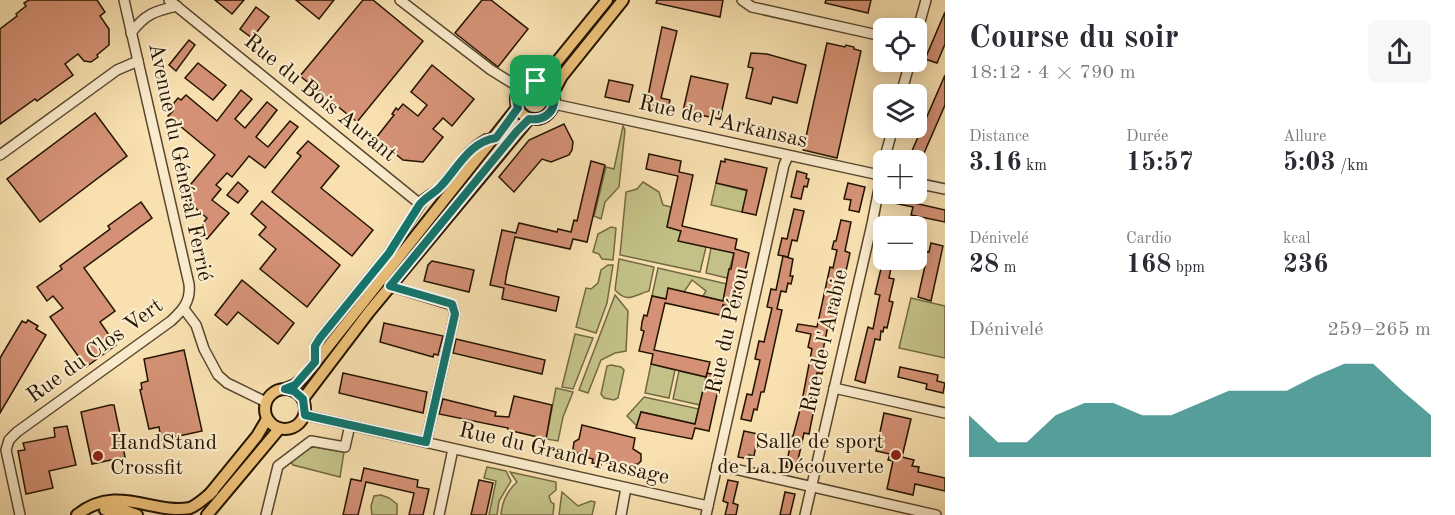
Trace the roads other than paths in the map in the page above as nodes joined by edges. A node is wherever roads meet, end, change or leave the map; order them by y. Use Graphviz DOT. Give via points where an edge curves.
graph roads {
  1 [pos="124,0"];
  2 [pos="400,0"];
  3 [pos="607,0"];
  4 [pos="623,0"];
  5 [pos="742,0"];
  6 [pos="926,0"];
  7 [pos="173,3"];
  8 [pos="921,18"];
  9 [pos="131,33"];
  10 [pos="873,34"];
  11 [pos="138,61"];
  12 [pos="536,81"];
  13 [pos="520,88"];
  14 [pos="553,99"];
  15 [pos="518,108"];
  16 [pos="529,119"];
  17 [pos="496,138"];
  18 [pos="0,155"];
  19 [pos="788,156"];
  20 [pos="873,174"];
  21 [pos="927,185"];
  22 [pos="945,189"];
  23 [pos="420,204"];
  24 [pos="876,204"];
  25 [pos="390,286"];
  26 [pos="184,309"];
  27 [pos="315,362"];
  28 [pos="834,388"];
  29 [pos="285,389"];
  30 [pos="303,399"];
  31 [pos="266,402"];
  32 [pos="945,413"];
  33 [pos="305,415"];
  34 [pos="267,419"];
  35 [pos="350,425"];
  36 [pos="279,429"];
  37 [pos="426,442"];
  38 [pos="453,449"];
  39 [pos="3,450"];
  40 [pos="717,465"];
  41 [pos="812,486"];
  42 [pos="626,488"];
  43 [pos="213,491"];
  44 [pos="707,511"];
  45 [pos="210,512"];
  46 [pos="20,515"];
  47 [pos="77,515"];
  48 [pos="90,515"];
  49 [pos="137,515"];
  50 [pos="193,515"];
  51 [pos="266,515"];
  52 [pos="439,515"];
  53 [pos="621,515"];
  54 [pos="805,515"];
  55 [pos="936,515"];
  1 -- 9 [label="street, Avenue du Général Ferrié"];
  2 -- 13 [label="street"];
  3 -- 12 [label="main road" via="551,69"];
  4 -- 14 [label="main road" via="562,76"];
  5 -- 10 [label="street" via="752,7"];
  6 -- 8 [label="street"];
  7 -- 9 [label="street" via="149,15"];
  7 -- 23 [label="street, Rue du Bois Aurant"];
  9 -- 11 [label="street, Avenue du Général Ferrié"];
  11 -- 18 [label="street" via="117,70"];
  11 -- 26 [label="street, Avenue du Général Ferrié" via="189,284"];
  12 -- 13 [label="main road"];
  12 -- 14 [label="main road" via="546,85"];
  13 -- 15 [label="main road"];
  14 -- 16 [label="main road" via="552,109 545,117"];
  14 -- 19 [label="street, Rue de l'Arkansas"];
  15 -- 16 [label="main road"];
  15 -- 17 [label="main road"];
  16 -- 25 [label="main road"];
  17 -- 23 [label="street" via="486,139 469,152 440,188"];
  17 -- 27 [label="main road"];
  19 -- 20 [label="street, Rue de l'Arkansas"];
  19 -- 40 [label="street, Rue du Pérou"];
  21 -- 22 [label="street"];
  23 -- 27 [label="street" via="389,253 320,338 315,346"];
  24 -- 28 [label="street, Rue de l'Arabie"];
  25 -- 30 [label="main road"];
  25 -- 37 [label="street" via="452,304 455,314"];
  26 -- 31 [label="street, Avenue du Général Ferrié" via="196,325 218,375"];
  26 -- 39 [label="street, Rue du Clos Vert" via="17,432"];
  27 -- 29 [label="main road" via="295,385"];
  28 -- 32 [label="street"];
  28 -- 41 [label="street, Rue de l'Arabie"];
  29 -- 30 [label="main road"];
  29 -- 31 [label="main road" via="273,393"];
  30 -- 33 [label="main road"];
  31 -- 34 [label="main road"];
  33 -- 35 [label="street, Rue du Grand Passage"];
  33 -- 36 [label="main road" via="292,429"];
  34 -- 36 [label="main road"];
  34 -- 43 [label="main road"];
  35 -- 37 [label="street, Rue du Grand Passage"];
  35 -- 51 [label="street" via="345,447 311,441 278,466"];
  36 -- 45 [label="main road"];
  37 -- 38 [label="street, Rue du Grand Passage"];
  38 -- 42 [label="street, Rue du Grand Passage"];
  38 -- 52 [label="street"];
  39 -- 46 [label="street, Rue du Clos Vert"];
  40 -- 41 [label="street"];
  40 -- 44 [label="street, Rue du Pérou"];
  41 -- 54 [label="street, Rue de l'Arabie"];
  41 -- 55 [label="street"];
  42 -- 44 [label="street, Rue du Grand Passage"];
  42 -- 53 [label="street"];
  43 -- 47 [label="main road" via="180,512 166,513 115,502"];
  43 -- 50 [label="main road"];
  48 -- 49 [label="main road" via="117,509"];
}
